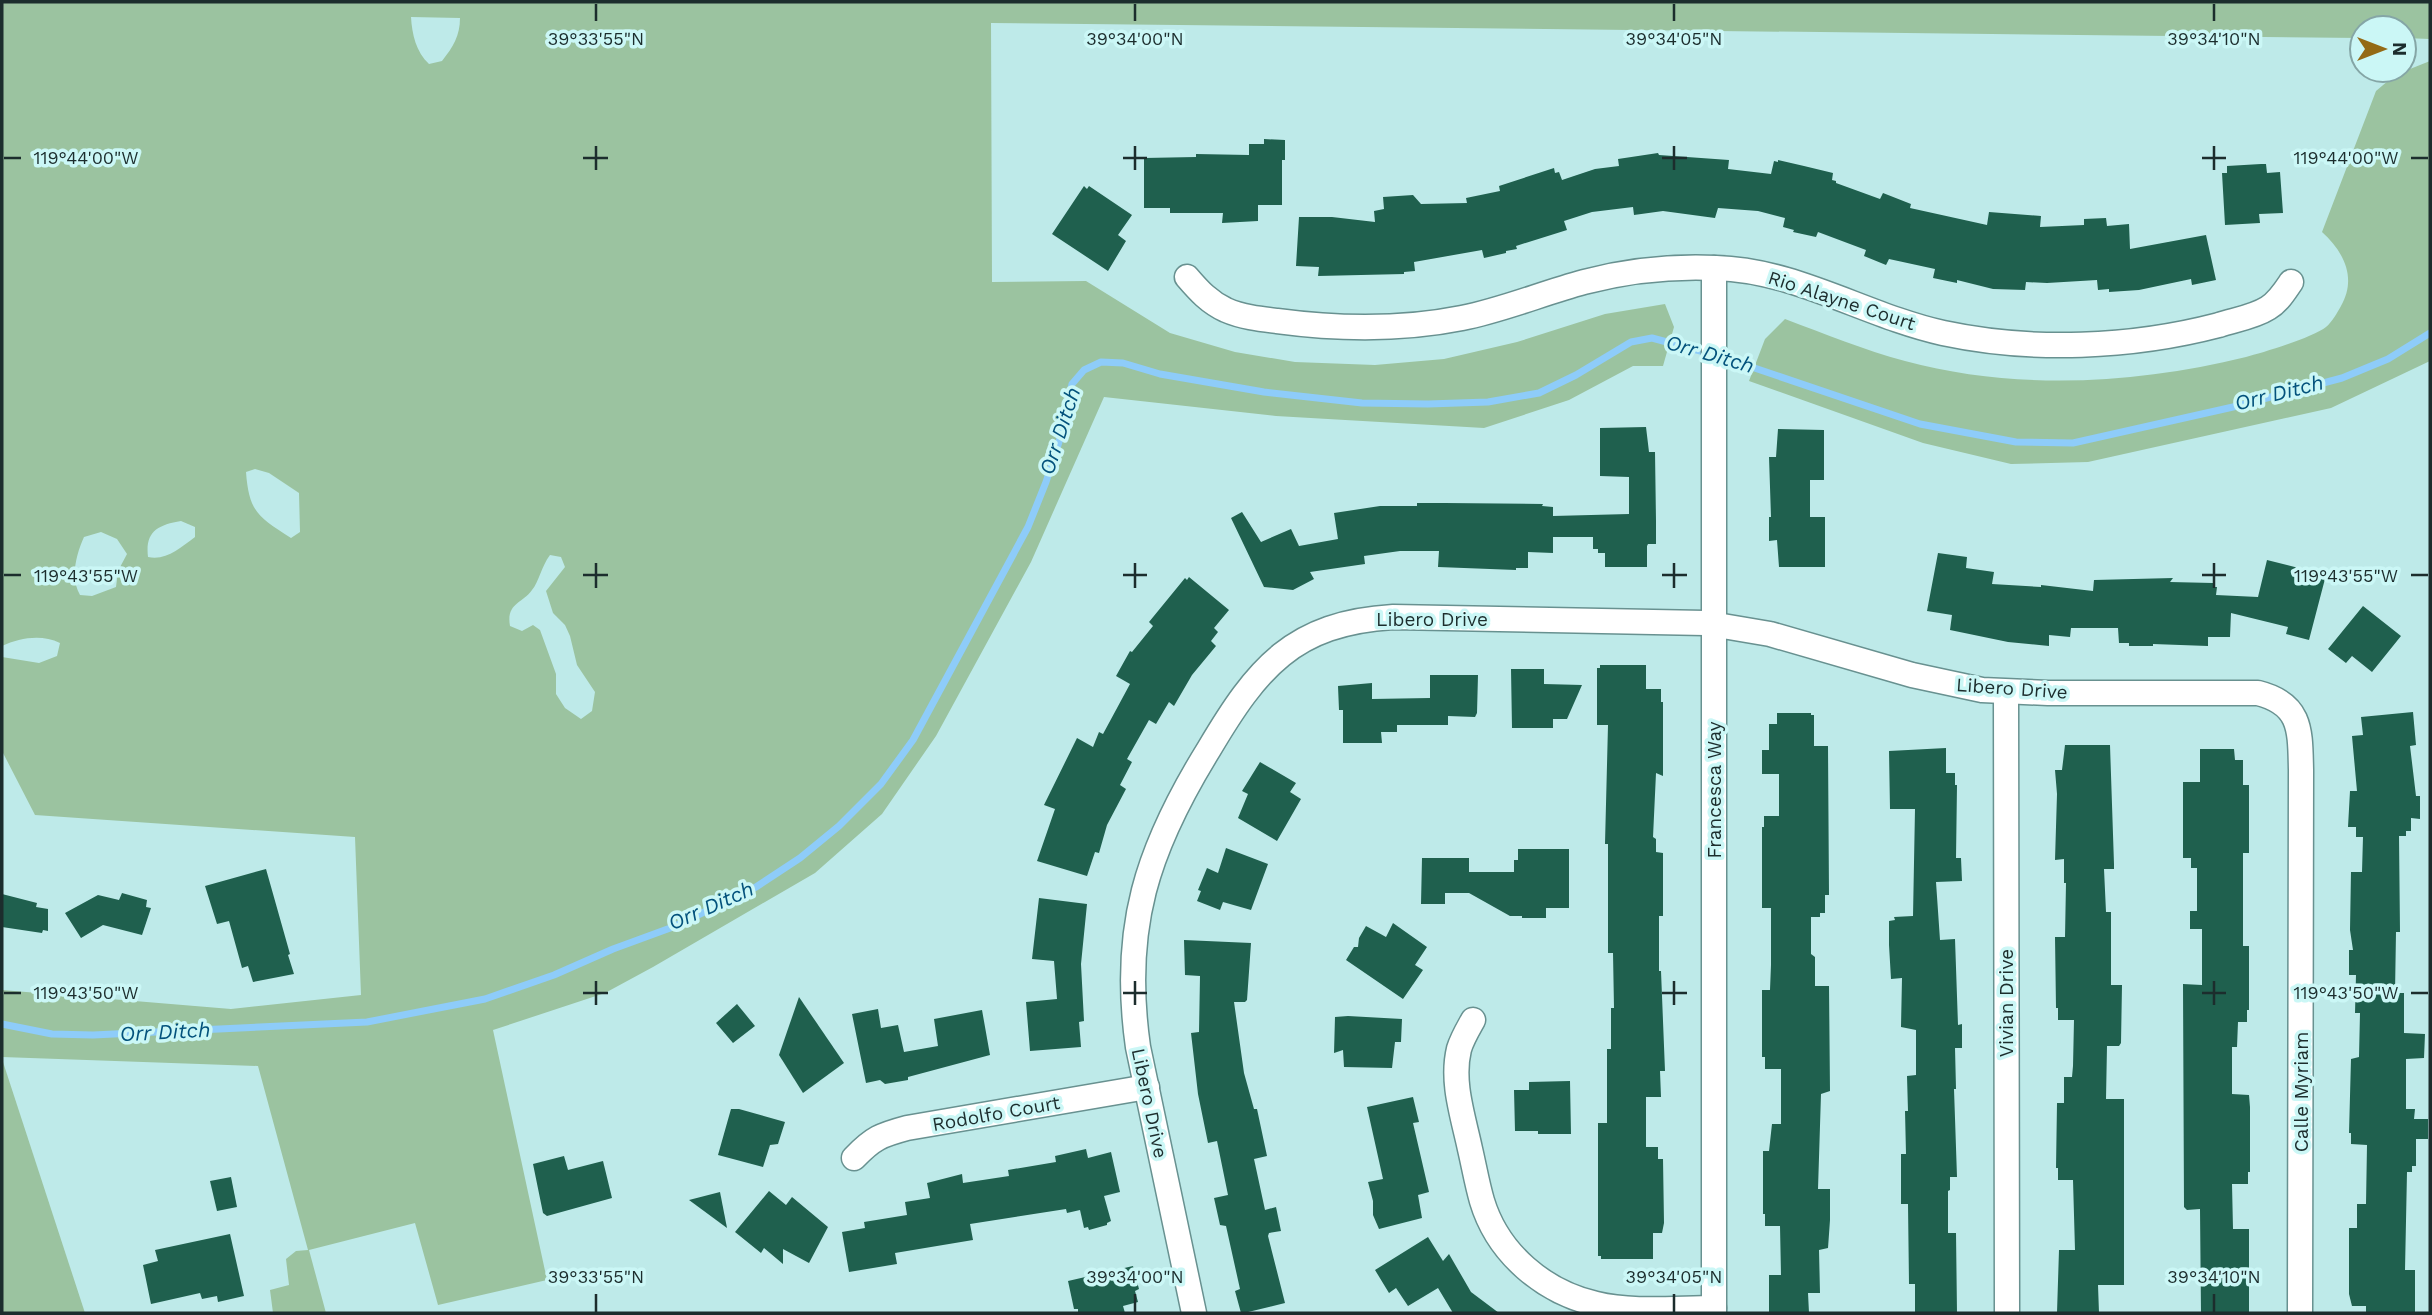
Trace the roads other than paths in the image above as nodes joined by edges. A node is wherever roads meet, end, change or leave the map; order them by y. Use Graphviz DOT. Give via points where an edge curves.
graph roads {
  1 [pos="1714,268"];
  2 [pos="1187,277"];
  3 [pos="2291,282"];
  4 [pos="1714,625"];
  5 [pos="2006,692"];
  6 [pos="2287,705"];
  7 [pos="1473,1020"];
  8 [pos="1147,1087"];
  9 [pos="853,1158"];
  10 [pos="1714,1310"];
  11 [pos="1194,1313"];
  12 [pos="2007,1313"];
  13 [pos="2300,1313"];
  1 -- 2 [label="street, Rio Alayne Court" via="1632,272 1462,318 1384,326 1328,326 1248,317 1204,298"];
  1 -- 3 [label="street, Rio Alayne Court" via="1768,274 1943,333 2068,344 2157,337 2240,319 2268,308"];
  1 -- 4 [label="street, Francesca Way"];
  4 -- 5 [label="street, Libero Drive" via="1770,634 1950,685"];
  4 -- 8 [label="street, Libero Drive" via="1366,618 1303,640 1276,659 1236,704 1182,791 1140,899 1134,936 1133,1015"];
  4 -- 10 [label="street, Francesca Way"];
  5 -- 6 [label="street, Libero Drive" via="2258,693"];
  5 -- 12 [label="street, Vivian Drive"];
  6 -- 13 [label="street, Calle Myriam" via="2297,722 2301,770"];
  7 -- 10 [label="street" via="1460,1047 1457,1087 1482,1203 1509,1251 1546,1284 1598,1305"];
  8 -- 9 [label="street, Rodolfo Court" via="908,1128 869,1142"];
  8 -- 11 [label="street, Libero Drive"];
}
